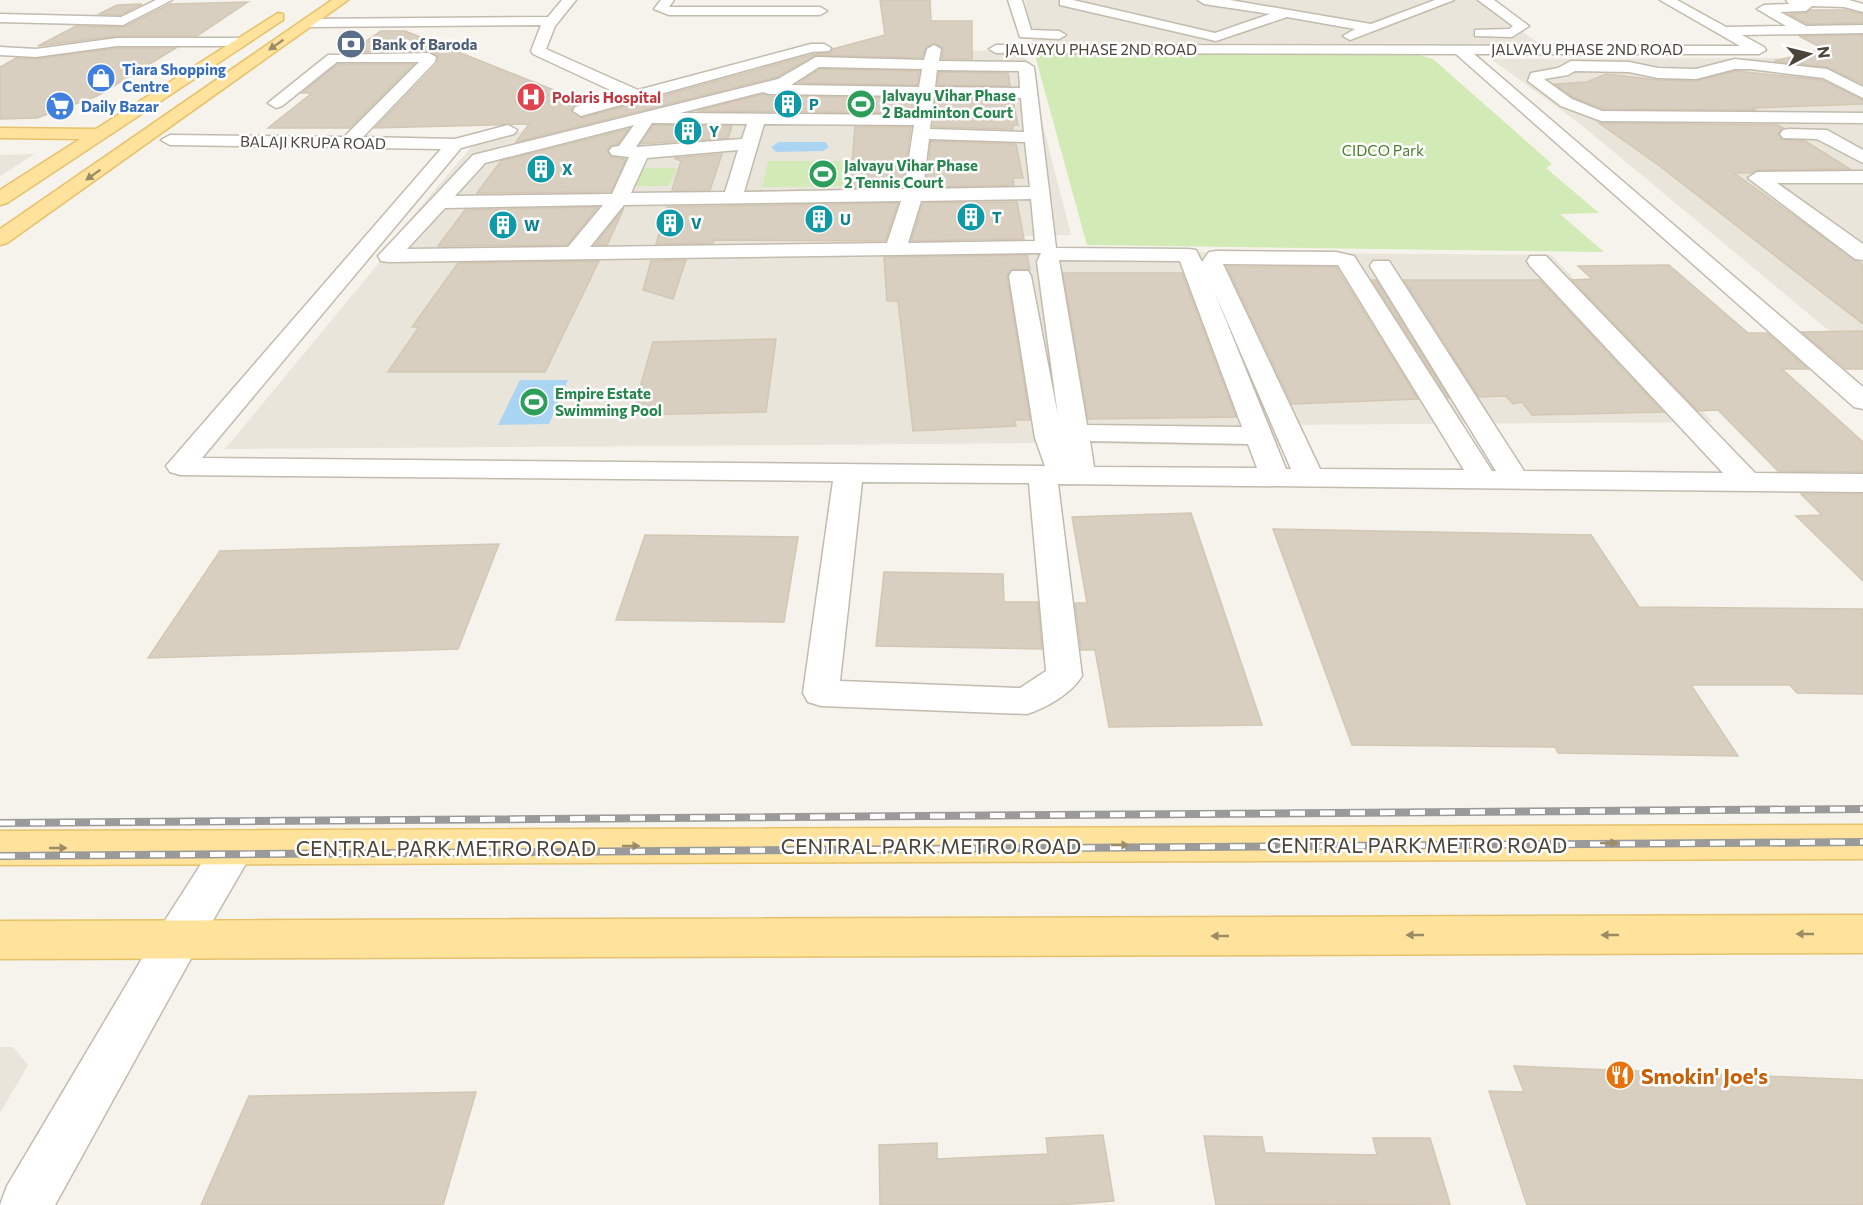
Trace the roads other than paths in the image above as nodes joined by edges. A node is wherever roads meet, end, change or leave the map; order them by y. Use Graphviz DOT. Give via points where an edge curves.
graph roads {
  1 [pos="166,0"];
  2 [pos="341,0"];
  3 [pos="569,0"];
  4 [pos="668,0"];
  5 [pos="1016,0"];
  6 [pos="1104,0"];
  7 [pos="1204,0"];
  8 [pos="1306,0"];
  9 [pos="1413,0"];
  10 [pos="1485,0"];
  11 [pos="1667,0"];
  12 [pos="1059,1"];
  13 [pos="1795,1"];
  14 [pos="1441,2"];
  15 [pos="821,6"];
  16 [pos="533,7"];
  17 [pos="1863,8"];
  18 [pos="288,11"];
  19 [pos="1286,13"];
  20 [pos="1738,15"];
  21 [pos="0,18"];
  22 [pos="520,21"];
  23 [pos="551,21"];
  24 [pos="308,23"];
  25 [pos="1372,28"];
  26 [pos="1863,29"];
  27 [pos="1804,30"];
  28 [pos="1724,31"];
  29 [pos="1769,31"];
  30 [pos="1429,34"];
  31 [pos="1350,36"];
  32 [pos="1216,37"];
  33 [pos="1460,41"];
  34 [pos="241,42"];
  35 [pos="1027,42"];
  36 [pos="811,48"];
  37 [pos="878,48"];
  38 [pos="980,49"];
  39 [pos="1759,50"];
  40 [pos="0,51"];
  41 [pos="933,53"];
  42 [pos="1851,68"];
  43 [pos="755,89"];
  44 [pos="926,93"];
  45 [pos="1029,93"];
  46 [pos="1863,93"];
  47 [pos="637,96"];
  48 [pos="276,102"];
  49 [pos="1863,110"];
  50 [pos="569,114"];
  51 [pos="1782,115"];
  52 [pos="647,118"];
  53 [pos="1863,118"];
  54 [pos="756,119"];
  55 [pos="523,126"];
  56 [pos="922,127"];
  57 [pos="1554,133"];
  58 [pos="1577,133"];
  59 [pos="1600,133"];
  60 [pos="0,134"];
  61 [pos="100,134"];
  62 [pos="1034,137"];
  63 [pos="145,138"];
  64 [pos="170,140"];
  65 [pos="349,142"];
  66 [pos="0,144"];
  67 [pos="84,144"];
  68 [pos="455,144"];
  69 [pos="538,144"];
  70 [pos="749,144"];
  71 [pos="632,152"];
  72 [pos="1863,158"];
  73 [pos="1863,177"];
  74 [pos="1040,193"];
  75 [pos="913,195"];
  76 [pos="733,197"];
  77 [pos="0,199"];
  78 [pos="619,199"];
  79 [pos="440,202"];
  80 [pos="0,239"];
  81 [pos="895,249"];
  82 [pos="574,254"];
  83 [pos="1863,254"];
  84 [pos="1538,261"];
  85 [pos="1381,266"];
  86 [pos="1020,276"];
  87 [pos="1863,401"];
  88 [pos="1074,434"];
  89 [pos="1258,436"];
  90 [pos="849,473"];
  91 [pos="1062,475"];
  92 [pos="1275,477"];
  93 [pos="1310,478"];
  94 [pos="1484,480"];
  95 [pos="1517,481"];
  96 [pos="1746,481"];
  97 [pos="1863,483"];
  98 [pos="1863,843"];
  99 [pos="234,848"];
  100 [pos="0,849"];
  101 [pos="1863,934"];
  102 [pos="178,939"];
  103 [pos="0,940"];
  104 [pos="26,1205"];
  1 -- 21 [label="street" via="123,21 26,13"];
  2 -- 24 [label="main road"];
  3 -- 23 [label="street"];
  4 -- 15 [label="street" via="661,9 669,12"];
  5 -- 35 [label="street"];
  6 -- 12 [label="street"];
  7 -- 19 [label="street"];
  8 -- 19 [label="street"];
  9 -- 14 [label="street"];
  10 -- 33 [label="street" via="1522,26 1512,33"];
  11 -- 28 [label="street"];
  12 -- 32 [label="street"];
  13 -- 17 [label="street" via="1845,3"];
  13 -- 27 [label="street" via="1806,7 1764,9"];
  14 -- 25 [label="street"];
  15 -- 36 [label="street"];
  16 -- 22 [label="street"];
  18 -- 34 [label="main road"];
  19 -- 25 [label="street"];
  19 -- 32 [label="street"];
  20 -- 29 [label="street"];
  22 -- 23 [label="street"];
  22 -- 24 [label="street"];
  23 -- 47 [label="street" via="538,51"];
  24 -- 63 [label="main road, one-way"];
  25 -- 31 [label="street"];
  26 -- 27 [label="street"];
  27 -- 29 [label="street"];
  28 -- 29 [label="street"];
  28 -- 39 [label="street"];
  30 -- 31 [label="street"];
  31 -- 32 [label="street"];
  32 -- 35 [label="street"];
  33 -- 35 [label="street, JALVAYU PHASE 2ND ROAD"];
  33 -- 39 [label="street, JALVAYU PHASE 2ND ROAD"];
  33 -- 57 [label="street"];
  34 -- 40 [label="street" via="117,42 36,53"];
  34 -- 61 [label="main road"];
  35 -- 38 [label="street, JALVAYU PHASE 2ND ROAD"];
  36 -- 37 [label="street"];
  36 -- 47 [label="street"];
  39 -- 42 [label="street"];
  41 -- 43 [label="street" via="816,62 784,82"];
  41 -- 44 [label="street"];
  41 -- 45 [label="street" via="1026,67"];
  43 -- 44 [label="street"];
  43 -- 52 [label="street"];
  44 -- 45 [label="street"];
  44 -- 56 [label="street"];
  45 -- 62 [label="street"];
  46 -- 51 [label="street" via="1827,74 1762,64 1735,64 1696,74 1571,66 1563,72 1536,76 1536,81 1568,104 1601,116"];
  47 -- 50 [label="street"];
  48 -- 65 [label="street" via="330,58 429,57"];
  49 -- 51 [label="street"];
  51 -- 53 [label="street"];
  52 -- 54 [label="street"];
  52 -- 69 [label="street"];
  52 -- 71 [label="street"];
  54 -- 56 [label="street"];
  54 -- 70 [label="street"];
  55 -- 68 [label="street"];
  56 -- 62 [label="street"];
  56 -- 75 [label="street"];
  57 -- 58 [label="street"];
  57 -- 87 [label="street"];
  59 -- 72 [label="street" via="1821,134"];
  60 -- 61 [label="main road"];
  61 -- 63 [label="main road"];
  61 -- 67 [label="main road"];
  62 -- 74 [label="street"];
  63 -- 64 [label="main road"];
  63 -- 67 [label="main road"];
  63 -- 80 [label="main road, one-way"];
  64 -- 65 [label="street, BALAJI KRUPA ROAD"];
  65 -- 68 [label="street, BALAJI KRUPA ROAD"];
  66 -- 67 [label="main road"];
  67 -- 77 [label="main road"];
  68 -- 90 [label="street" via="289,355 180,466"];
  69 -- 71 [label="street"];
  69 -- 79 [label="street" via="479,159"];
  70 -- 71 [label="street"];
  70 -- 76 [label="street"];
  71 -- 78 [label="street"];
  73 -- 83 [label="street" via="1757,177"];
  74 -- 75 [label="street"];
  74 -- 81 [label="street" via="1046,248"];
  75 -- 76 [label="street"];
  75 -- 81 [label="street"];
  76 -- 78 [label="street"];
  78 -- 79 [label="street"];
  78 -- 82 [label="street"];
  79 -- 82 [label="street" via="389,256"];
  81 -- 82 [label="street"];
  84 -- 96 [label="street"];
  85 -- 95 [label="street"];
  86 -- 91 [label="street" via="1049,438"];
  88 -- 89 [label="street"];
  88 -- 89 [label="street" via="1048,257 1061,253 1177,253 1188,255 1193,264"];
  88 -- 91 [label="street"];
  89 -- 92 [label="street"];
  90 -- 91 [label="street"];
  90 -- 91 [label="street" via="821,693 1027,701 1064,676"];
  91 -- 92 [label="street"];
  92 -- 93 [label="street"];
  93 -- 94 [label="street"];
  93 -- 94 [label="street" via="1212,263 1216,257 1346,261"];
  94 -- 95 [label="street"];
  95 -- 96 [label="street"];
  96 -- 97 [label="street"];
  99 -- 98 [label="main road, CENTRAL PARK METRO ROAD, one-way"];
  100 -- 99 [label="main road, CENTRAL PARK METRO ROAD, one-way"];
  99 -- 102 [label="street"];
  101 -- 102 [label="main road, one-way"];
  102 -- 103 [label="main road"];
  102 -- 104 [label="street"];
}
